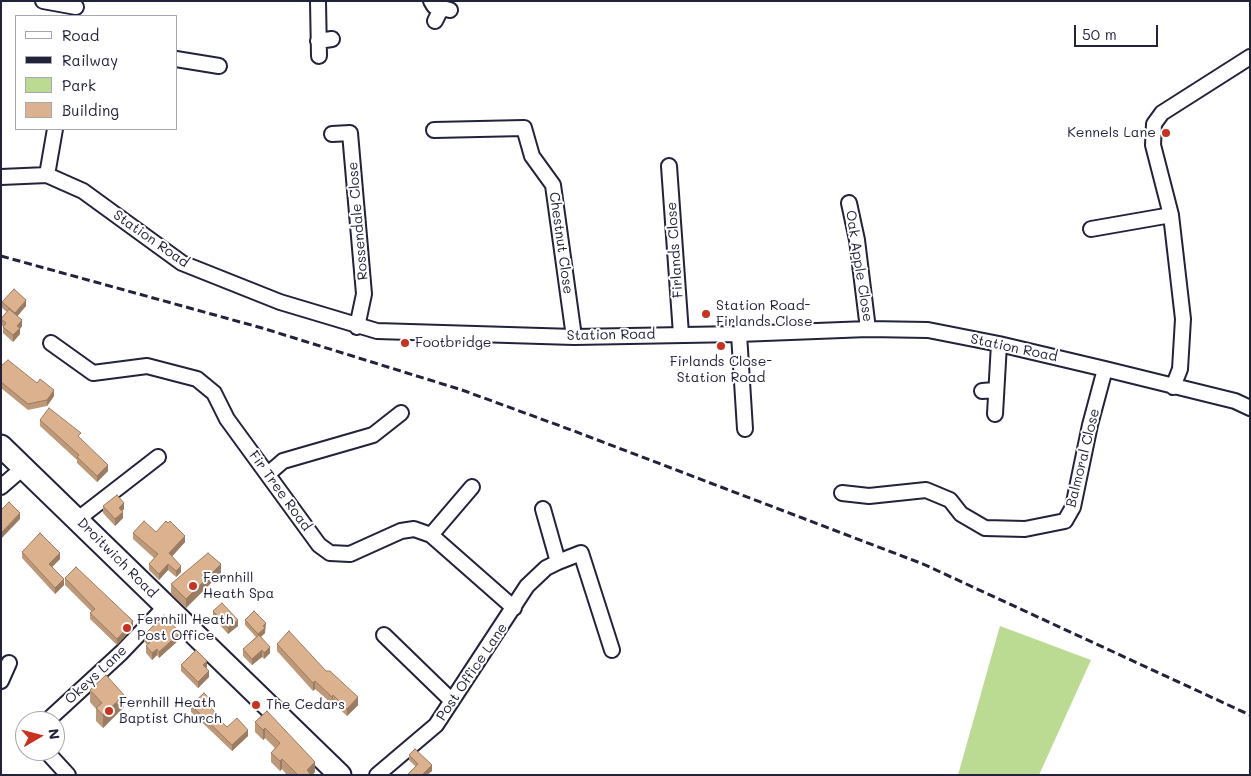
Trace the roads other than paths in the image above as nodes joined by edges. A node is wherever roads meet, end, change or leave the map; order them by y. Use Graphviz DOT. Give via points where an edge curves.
graph roads {
  1 [pos="43,1"];
  2 [pos="318,1"];
  3 [pos="441,6"];
  4 [pos="76,8"];
  5 [pos="435,21"];
  6 [pos="319,56"];
  7 [pos="1250,56"];
  8 [pos="178,59"];
  9 [pos="219,66"];
  10 [pos="55,130"];
  11 [pos="434,130"];
  12 [pos="332,134"];
  13 [pos="669,166"];
  14 [pos="47,175"];
  15 [pos="1,177"];
  16 [pos="849,203"];
  17 [pos="1171,215"];
  18 [pos="1091,229"];
  19 [pos="357,327"];
  20 [pos="868,329"];
  21 [pos="681,334"];
  22 [pos="739,334"];
  23 [pos="574,337"];
  24 [pos="51,343"];
  25 [pos="999,344"];
  26 [pos="1105,369"];
  27 [pos="1173,387"];
  28 [pos="1250,408"];
  29 [pos="401,413"];
  30 [pos="995,414"];
  31 [pos="746,429"];
  32 [pos="1,446"];
  33 [pos="158,457"];
  34 [pos="24,468"];
  35 [pos="268,474"];
  36 [pos="472,487"];
  37 [pos="1,488"];
  38 [pos="842,493"];
  39 [pos="543,509"];
  40 [pos="78,519"];
  41 [pos="431,534"];
  42 [pos="558,562"];
  43 [pos="166,606"];
  44 [pos="514,608"];
  45 [pos="384,635"];
  46 [pos="612,650"];
  47 [pos="9,663"];
  48 [pos="1,681"];
  49 [pos="452,701"];
  50 [pos="57,711"];
  51 [pos="55,761"];
  52 [pos="68,775"];
  53 [pos="340,775"];
  54 [pos="377,775"];
  1 -- 4 [label="street"];
  2 -- 6 [label="street" via="325,40"];
  3 -- 5 [label="street"];
  7 -- 17 [label="street" via="1162,113 1154,124 1153,145"];
  8 -- 9 [label="street"];
  10 -- 14 [label="street"];
  11 -- 23 [label="street, Chestnut Close" via="524,128 532,156 553,185"];
  12 -- 19 [label="street, Rossendale Close" via="350,133 364,294"];
  13 -- 21 [label="street, Firlands Close"];
  14 -- 15 [label="street, Station Road"];
  14 -- 19 [label="street, Station Road" via="83,191 182,263 280,302"];
  16 -- 20 [label="street, Oak Apple Close"];
  17 -- 18 [label="street"];
  17 -- 27 [label="street" via="1183,319 1180,369"];
  19 -- 23 [label="street, Station Road" via="415,333"];
  20 -- 22 [label="street, Station Road"];
  20 -- 25 [label="street, Station Road" via="928,330"];
  21 -- 22 [label="street, Station Road"];
  21 -- 23 [label="street, Station Road"];
  22 -- 31 [label="street"];
  24 -- 35 [label="street, Fir Tree Road" via="92,372 147,366 198,379 214,393 227,419"];
  25 -- 26 [label="street, Station Road"];
  25 -- 30 [label="street" via="989,390"];
  26 -- 27 [label="street, Station Road"];
  26 -- 38 [label="street, Balmoral Close" via="1073,507 1065,521 1025,529 985,528 961,514 950,500 926,490 870,496"];
  27 -- 28 [label="street, Station Road" via="1234,401"];
  29 -- 35 [label="street" via="373,435 283,461"];
  32 -- 34 [label="main road, Droitwich Road"];
  33 -- 40 [label="street"];
  34 -- 37 [label="street"];
  34 -- 40 [label="main road, Droitwich Road"];
  35 -- 41 [label="street, Fir Tree Road" via="319,545 330,553 350,554 401,531 414,529"];
  36 -- 41 [label="street"];
  39 -- 42 [label="street"];
  40 -- 43 [label="main road, Droitwich Road"];
  41 -- 44 [label="street"];
  42 -- 44 [label="street, Post Office Lane" via="546,568 527,586"];
  42 -- 46 [label="street, Post Office Lane" via="581,554"];
  43 -- 50 [label="street, Okeys Lane" via="121,653"];
  43 -- 53 [label="main road, Droitwich Road"];
  44 -- 49 [label="street, Post Office Lane"];
  45 -- 49 [label="street"];
  47 -- 48 [label="street"];
  49 -- 54 [label="street, Post Office Lane" via="436,725"];
  51 -- 52 [label="street"];
}
